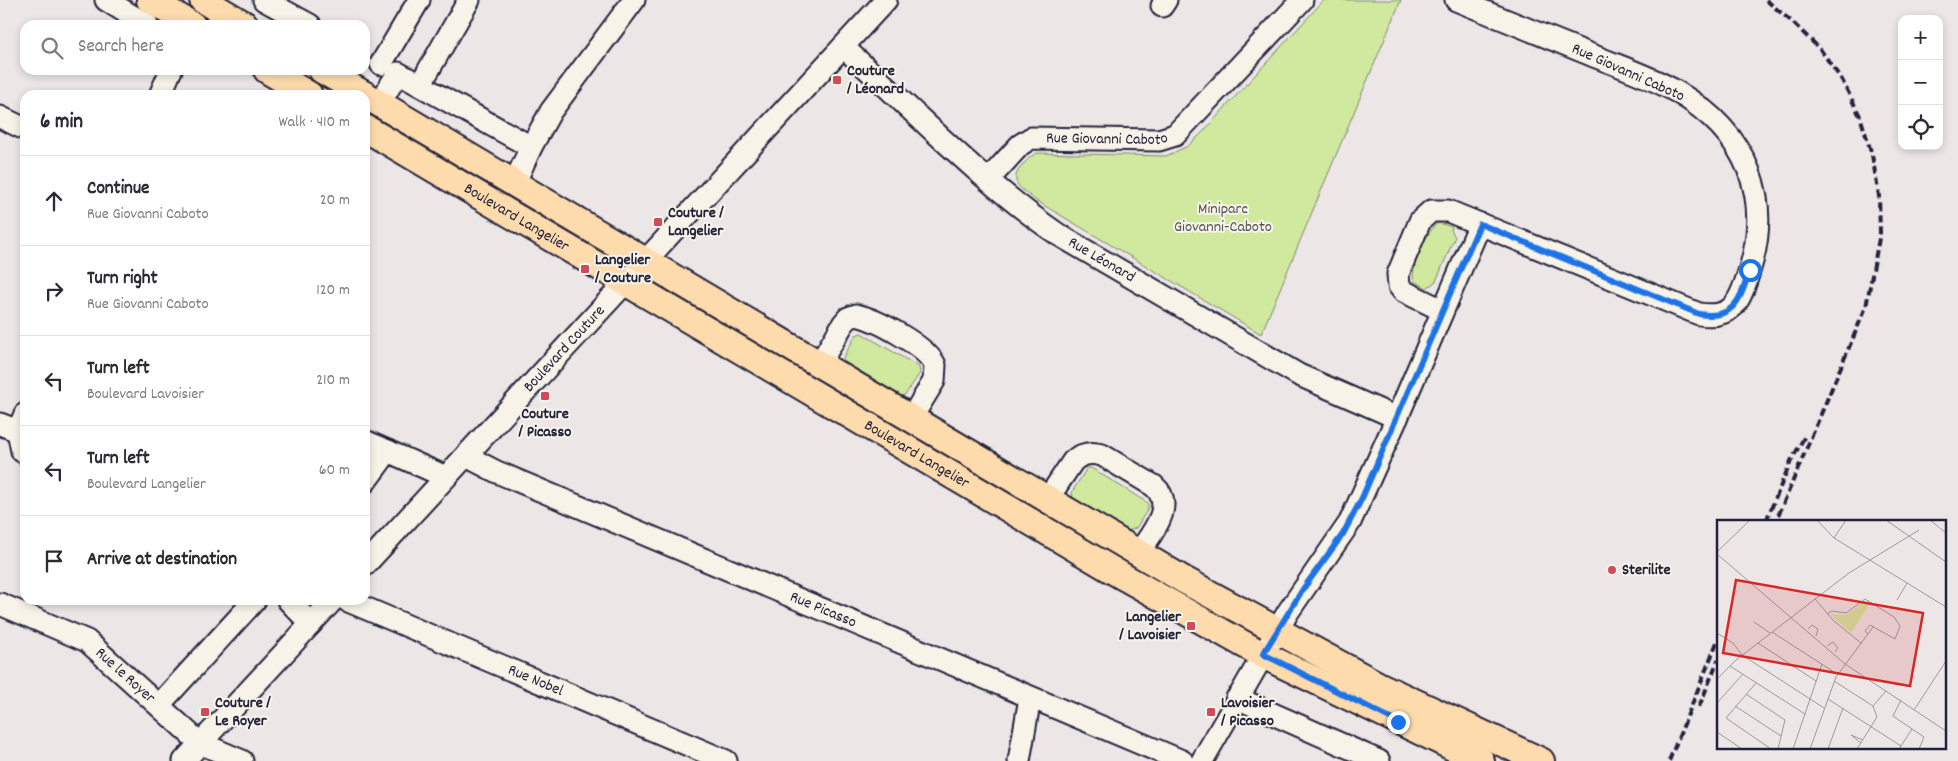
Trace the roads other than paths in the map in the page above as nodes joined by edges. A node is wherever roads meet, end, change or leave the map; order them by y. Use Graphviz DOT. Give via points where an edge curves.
graph roads {
  1 [pos="106,0"];
  2 [pos="150,0"];
  3 [pos="264,0"];
  4 [pos="419,0"];
  5 [pos="469,0"];
  6 [pos="634,0"];
  7 [pos="886,0"];
  8 [pos="1302,0"];
  9 [pos="1456,0"];
  10 [pos="208,1"];
  11 [pos="139,20"];
  12 [pos="183,20"];
  13 [pos="238,20"];
  14 [pos="301,20"];
  15 [pos="844,46"];
  16 [pos="381,64"];
  17 [pos="169,75"];
  18 [pos="275,75"];
  19 [pos="331,75"];
  20 [pos="420,85"];
  21 [pos="162,90"];
  22 [pos="301,90"];
  23 [pos="356,90"];
  24 [pos="370,98"];
  25 [pos="0,117"];
  26 [pos="20,127"];
  27 [pos="370,131"];
  28 [pos="531,147"];
  29 [pos="989,179"];
  30 [pos="514,184"];
  31 [pos="1480,224"];
  32 [pos="644,262"];
  33 [pos="626,282"];
  34 [pos="1442,310"];
  35 [pos="819,365"];
  36 [pos="1397,418"];
  37 [pos="910,420"];
  38 [pos="14,423"];
  39 [pos="370,443"];
  40 [pos="20,445"];
  41 [pos="388,451"];
  42 [pos="466,456"];
  43 [pos="370,475"];
  44 [pos="446,477"];
  45 [pos="1047,500"];
  46 [pos="1138,554"];
  47 [pos="370,560"];
  48 [pos="0,604"];
  49 [pos="250,605"];
  50 [pos="293,605"];
  51 [pos="328,605"];
  52 [pos="358,605"];
  53 [pos="311,624"];
  54 [pos="1277,631"];
  55 [pos="1263,654"];
  56 [pos="1030,698"];
  57 [pos="1237,698"];
  58 [pos="158,705"];
  59 [pos="200,743"];
  60 [pos="184,761"];
  61 [pos="242,761"];
  62 [pos="726,761"];
  63 [pos="1018,761"];
  64 [pos="1182,761"];
  65 [pos="1202,761"];
  66 [pos="1379,761"];
  67 [pos="1481,761"];
  68 [pos="1541,761"];
  1 -- 11 [label="street"];
  2 -- 12 [label="main road"];
  3 -- 14 [label="street"];
  4 -- 16 [label="street"];
  5 -- 20 [label="street"];
  6 -- 28 [label="street" via="552,111"];
  7 -- 15 [label="street, Boulevard Couture"];
  8 -- 29 [label="street, Rue Giovanni Caboto" via="1175,135 1151,140 1031,138 1020,145"];
  9 -- 31 [label="street, Rue Giovanni Caboto" via="1676,91 1706,112 1732,137 1749,168 1755,187 1759,226 1742,294 1735,306 1724,314 1711,316 1699,314"];
  10 -- 13 [label="main road"];
  15 -- 29 [label="street, Rue Léonard"];
  15 -- 32 [label="street, Boulevard Couture"];
  16 -- 20 [label="street"];
  16 -- 24 [label="street"];
  17 -- 21 [label="street"];
  18 -- 22 [label="main road"];
  19 -- 23 [label="main road, Boulevard Langelier"];
  20 -- 28 [label="street"];
  24 -- 30 [label="main road, Boulevard Langelier"];
  25 -- 26 [label="street"];
  27 -- 33 [label="main road, Boulevard Langelier"];
  28 -- 30 [label="street"];
  29 -- 36 [label="street, Rue Léonard" via="1059,235 1284,367"];
  30 -- 32 [label="main road, Boulevard Langelier"];
  31 -- 34 [label="street"];
  31 -- 34 [label="street, Rue Giovanni Caboto" via="1440,210 1431,211 1420,221 1398,274 1399,286 1408,294"];
  32 -- 33 [label="street, Boulevard Couture"];
  32 -- 35 [label="main road, Boulevard Langelier"];
  33 -- 42 [label="street, Boulevard Couture"];
  33 -- 55 [label="main road, Boulevard Langelier" via="1071,546"];
  34 -- 36 [label="street"];
  35 -- 37 [label="main road, Boulevard Langelier"];
  35 -- 37 [label="street, Boulevard Langelier" via="843,324 856,315 924,350 935,365 934,381"];
  36 -- 54 [label="street" via="1350,522"];
  37 -- 45 [label="main road, Boulevard Langelier"];
  38 -- 40 [label="street"];
  39 -- 41 [label="street"];
  41 -- 43 [label="street"];
  41 -- 44 [label="street"];
  42 -- 44 [label="street, Boulevard Couture"];
  42 -- 56 [label="street, Rue Picasso"];
  44 -- 47 [label="street, Boulevard Couture"];
  45 -- 46 [label="main road, Boulevard Langelier"];
  45 -- 46 [label="street" via="1073,461 1086,453 1102,455 1154,486 1164,500 1160,518"];
  46 -- 54 [label="main road, Boulevard Langelier"];
  48 -- 58 [label="street, Rue le Royer" via="87,641"];
  49 -- 58 [label="street"];
  50 -- 53 [label="street"];
  51 -- 53 [label="street"];
  52 -- 62 [label="street, Rue Nobel"];
  53 -- 59 [label="street"];
  54 -- 55 [label="street"];
  54 -- 68 [label="main road, Boulevard Langelier" via="1378,685"];
  55 -- 57 [label="street"];
  55 -- 67 [label="main road, Boulevard Langelier"];
  56 -- 63 [label="street"];
  56 -- 64 [label="street, Rue Picasso"];
  57 -- 65 [label="street"];
  57 -- 66 [label="street"];
  58 -- 59 [label="street, Rue le Royer"];
  59 -- 60 [label="street"];
  59 -- 61 [label="street, Rue le Royer"];
}
